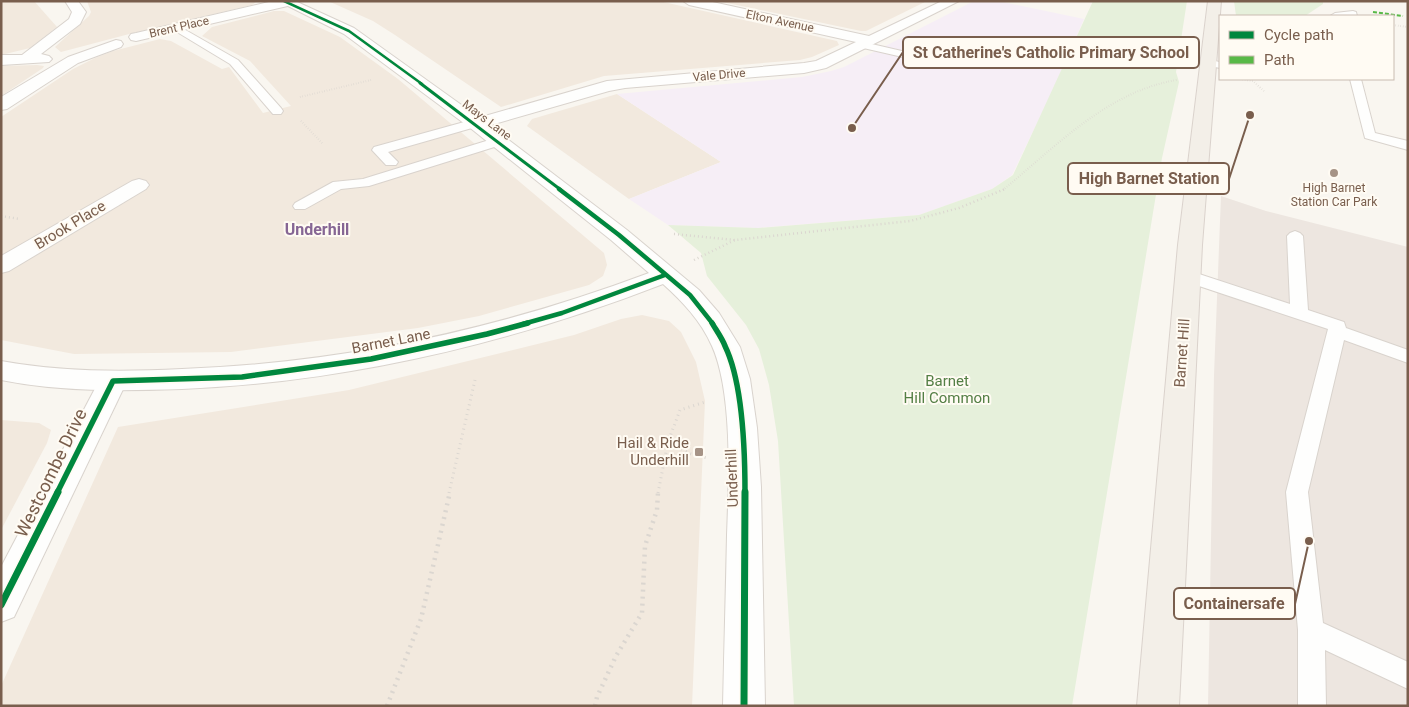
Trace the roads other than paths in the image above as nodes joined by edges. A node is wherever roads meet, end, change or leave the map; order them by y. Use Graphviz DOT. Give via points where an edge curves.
graph roads {
  1 [pos="71,1"];
  2 [pos="689,1"];
  3 [pos="953,1"];
  4 [pos="1214,1"];
  5 [pos="286,2"];
  6 [pos="1355,13"];
  7 [pos="1342,15"];
  8 [pos="175,28"];
  9 [pos="136,37"];
  10 [pos="867,43"];
  11 [pos="116,44"];
  12 [pos="945,45"];
  13 [pos="1,60"];
  14 [pos="26,60"];
  15 [pos="73,60"];
  16 [pos="1215,64"];
  17 [pos="1355,80"];
  18 [pos="1,105"];
  19 [pos="277,111"];
  20 [pos="476,123"];
  21 [pos="499,141"];
  22 [pos="1408,146"];
  23 [pos="391,162"];
  24 [pos="138,185"];
  25 [pos="300,206"];
  26 [pos="1295,236"];
  27 [pos="1,266"];
  28 [pos="665,274"];
  29 [pos="1188,276"];
  30 [pos="1299,313"];
  31 [pos="1336,331"];
  32 [pos="1408,357"];
  33 [pos="1,370"];
  34 [pos="112,381"];
  35 [pos="1,605"];
  36 [pos="1310,630"];
  37 [pos="1408,676"];
  38 [pos="744,706"];
  39 [pos="1158,706"];
  40 [pos="1312,706"];
  1 -- 14 [label="street" via="79,12 75,21"];
  2 -- 10 [label="street, Elton Avenue"];
  3 -- 10 [label="street, Vale Drive"];
  4 -- 16 [label="main road, Barnet Hill"];
  5 -- 8 [label="street, Brent Place"];
  5 -- 20 [label="street, Mays Lane" via="349,31"];
  6 -- 7 [label="lane"];
  8 -- 9 [label="street, Brent Place"];
  8 -- 19 [label="lane" via="234,62"];
  10 -- 12 [label="lane" via="920,58"];
  10 -- 20 [label="street, Vale Drive" via="830,61 804,68 607,86"];
  11 -- 15 [label="street"];
  13 -- 14 [label="street"];
  14 -- 15 [label="street"];
  15 -- 18 [label="street"];
  16 -- 29 [label="main road, Barnet Hill"];
  17 -- 22 [label="lane" via="1369,136"];
  20 -- 21 [label="street, Mays Lane"];
  20 -- 23 [label="lane" via="379,150"];
  21 -- 25 [label="lane" via="364,183 338,185"];
  21 -- 28 [label="street, Mays Lane"];
  24 -- 27 [label="street, Brook Place"];
  26 -- 30 [label="lane"];
  28 -- 34 [label="street, Barnet Lane" via="562,313 487,334 372,358 242,377"];
  28 -- 38 [label="street, Underhill" via="690,295 710,319 726,347 736,379 745,488"];
  29 -- 30 [label="lane"];
  29 -- 39 [label="main road, Barnet Hill"];
  30 -- 31 [label="lane" via="1338,326"];
  31 -- 32 [label="lane"];
  31 -- 36 [label="lane" via="1297,492"];
  33 -- 34 [label="street, Barnet Lane" via="66,381"];
  34 -- 35 [label="street, Westcombe Drive"];
  36 -- 37 [label="lane"];
  36 -- 40 [label="lane"];
}
